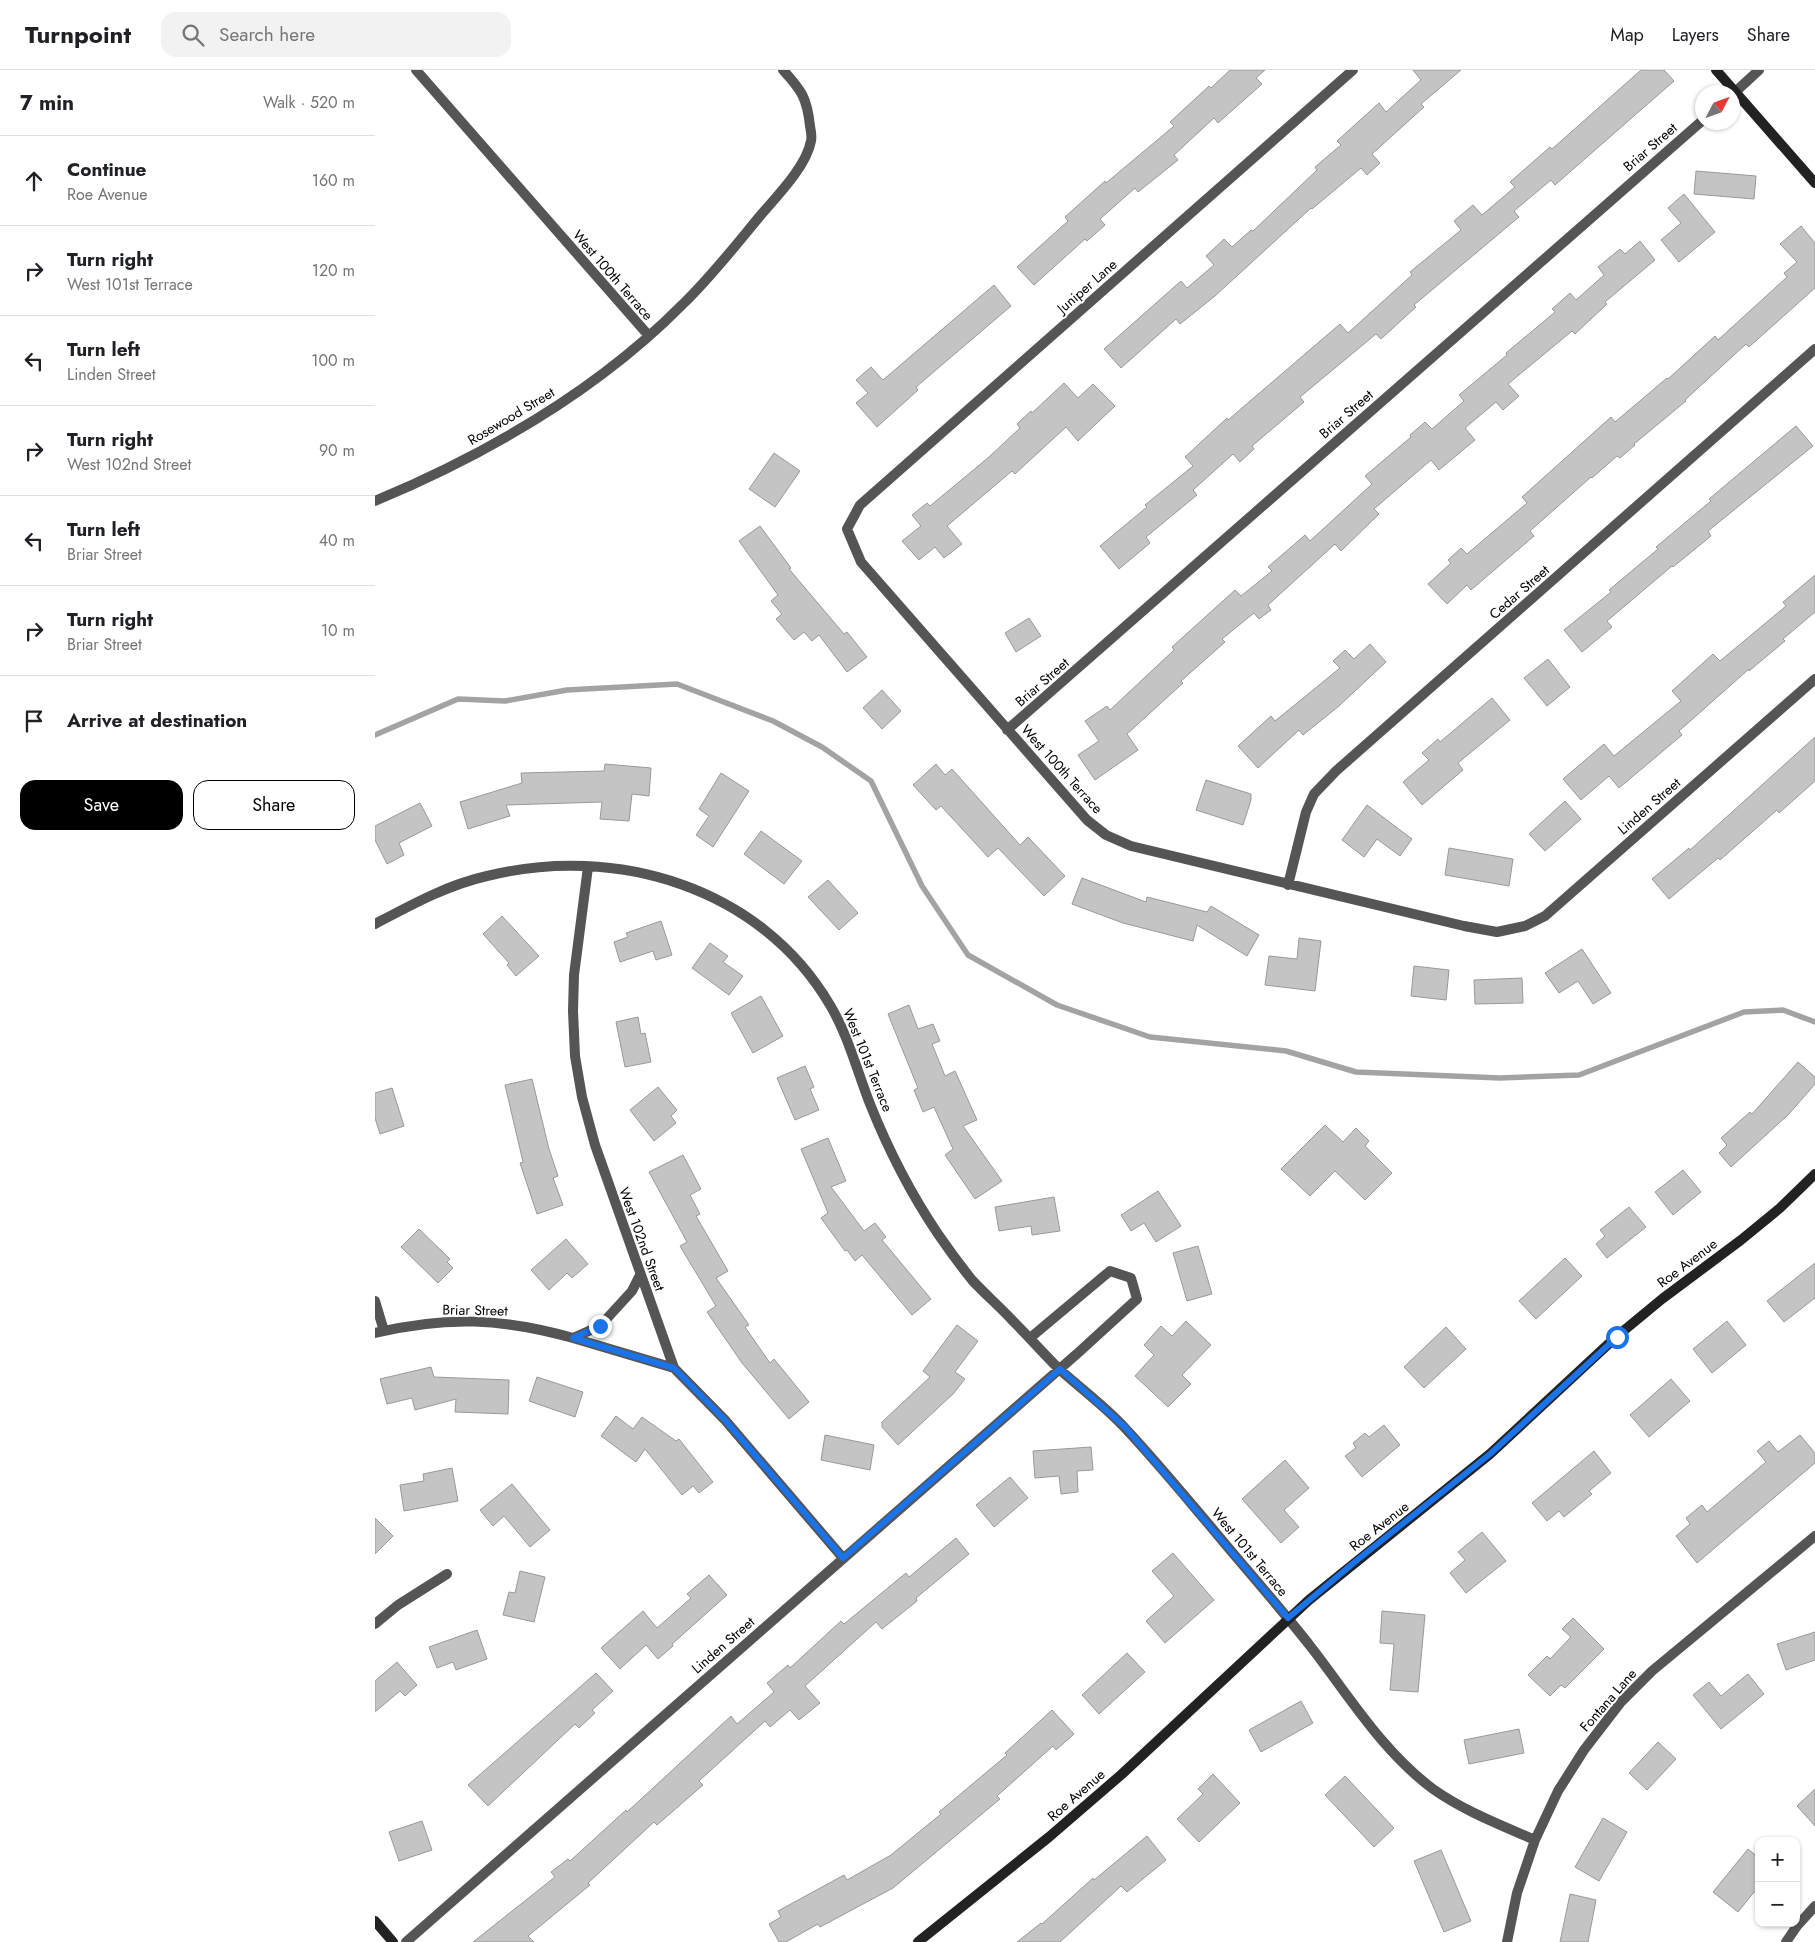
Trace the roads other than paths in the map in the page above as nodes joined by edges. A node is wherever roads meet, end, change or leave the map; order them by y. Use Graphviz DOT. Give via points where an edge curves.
graph roads {
  1 [pos="416,70"];
  2 [pos="783,70"];
  3 [pos="1353,70"];
  4 [pos="1716,70"];
  5 [pos="1759,70"];
  6 [pos="1728,85"];
  7 [pos="1740,87"];
  8 [pos="1740,100"];
  9 [pos="1695,127"];
  10 [pos="1815,183"];
  11 [pos="649,336"];
  12 [pos="1815,350"];
  13 [pos="375,501"];
  14 [pos="847,529"];
  15 [pos="1815,679"];
  16 [pos="1007,730"];
  17 [pos="588,867"];
  18 [pos="1288,885"];
  19 [pos="375,924"];
  20 [pos="1489,930"];
  21 [pos="1815,1174"];
  22 [pos="640,1275"];
  23 [pos="375,1301"];
  24 [pos="379,1332"];
  25 [pos="573,1338"];
  26 [pos="1030,1338"];
  27 [pos="674,1368"];
  28 [pos="1060,1369"];
  29 [pos="1815,1536"];
  30 [pos="843,1558"];
  31 [pos="447,1574"];
  32 [pos="1288,1618"];
  33 [pos="375,1624"];
  34 [pos="1535,1840"];
  35 [pos="1815,1906"];
  36 [pos="375,1921"];
  37 [pos="393,1942"];
  38 [pos="406,1942"];
  39 [pos="917,1942"];
  40 [pos="1507,1942"];
  41 [pos="1786,1942"];
  1 -- 11 [label="street, West 100th Terrace"];
  2 -- 11 [label="street, West 100th Terrace" via="808,105 812,140 803,162 717,268"];
  3 -- 14 [label="street, Juniper Lane" via="860,505"];
  4 -- 6 [label="main road"];
  5 -- 7 [label="street"];
  8 -- 10 [label="main road"];
  9 -- 16 [label="street, Briar Street"];
  11 -- 13 [label="street, Rosewood Street" via="565,401 513,433 461,462"];
  12 -- 18 [label="street, Cedar Street" via="1336,771 1314,794 1306,812"];
  14 -- 16 [label="street, West 100th Terrace" via="861,562"];
  15 -- 20 [label="street, Linden Street" via="1545,916 1525,926 1497,932"];
  16 -- 18 [label="street, West 100th Terrace" via="1087,820 1106,835 1131,846"];
  17 -- 19 [label="street" via="528,868 485,876 438,892"];
  17 -- 22 [label="street, West 102nd Street" via="574,975 575,1056 595,1145"];
  17 -- 26 [label="street, West 101st Terrace" via="635,871 713,896 753,920 785,946 832,1007 884,1137 937,1233 974,1282"];
  18 -- 20 [label="street, West 100th Terrace"];
  21 -- 32 [label="main road, Roe Avenue" via="1767,1219 1617,1337 1490,1454"];
  22 -- 25 [label="street" via="631,1292 600,1326"];
  22 -- 27 [label="street, West 102nd Street"];
  23 -- 24 [label="street"];
  24 -- 25 [label="street, Briar Street" via="464,1321 503,1323"];
  25 -- 27 [label="street, Briar Street"];
  26 -- 28 [label="street, West 101st Terrace"];
  26 -- 28 [label="street" via="1110,1271 1131,1278 1137,1299"];
  27 -- 30 [label="street, West 102nd Street" via="725,1420"];
  28 -- 30 [label="street, Linden Street"];
  28 -- 32 [label="street, West 101st Terrace" via="1125,1427"];
  29 -- 34 [label="street, Fontana Lane" via="1652,1671 1621,1702 1558,1791"];
  30 -- 38 [label="street, Linden Street"];
  31 -- 33 [label="street"];
  32 -- 34 [label="street, West 101st Terrace" via="1383,1742 1408,1768 1461,1806"];
  32 -- 39 [label="main road, Roe Avenue" via="1122,1774"];
  34 -- 40 [label="street, Fontana Lane" via="1517,1893"];
  35 -- 41 [label="street"];
  36 -- 37 [label="main road"];
}
